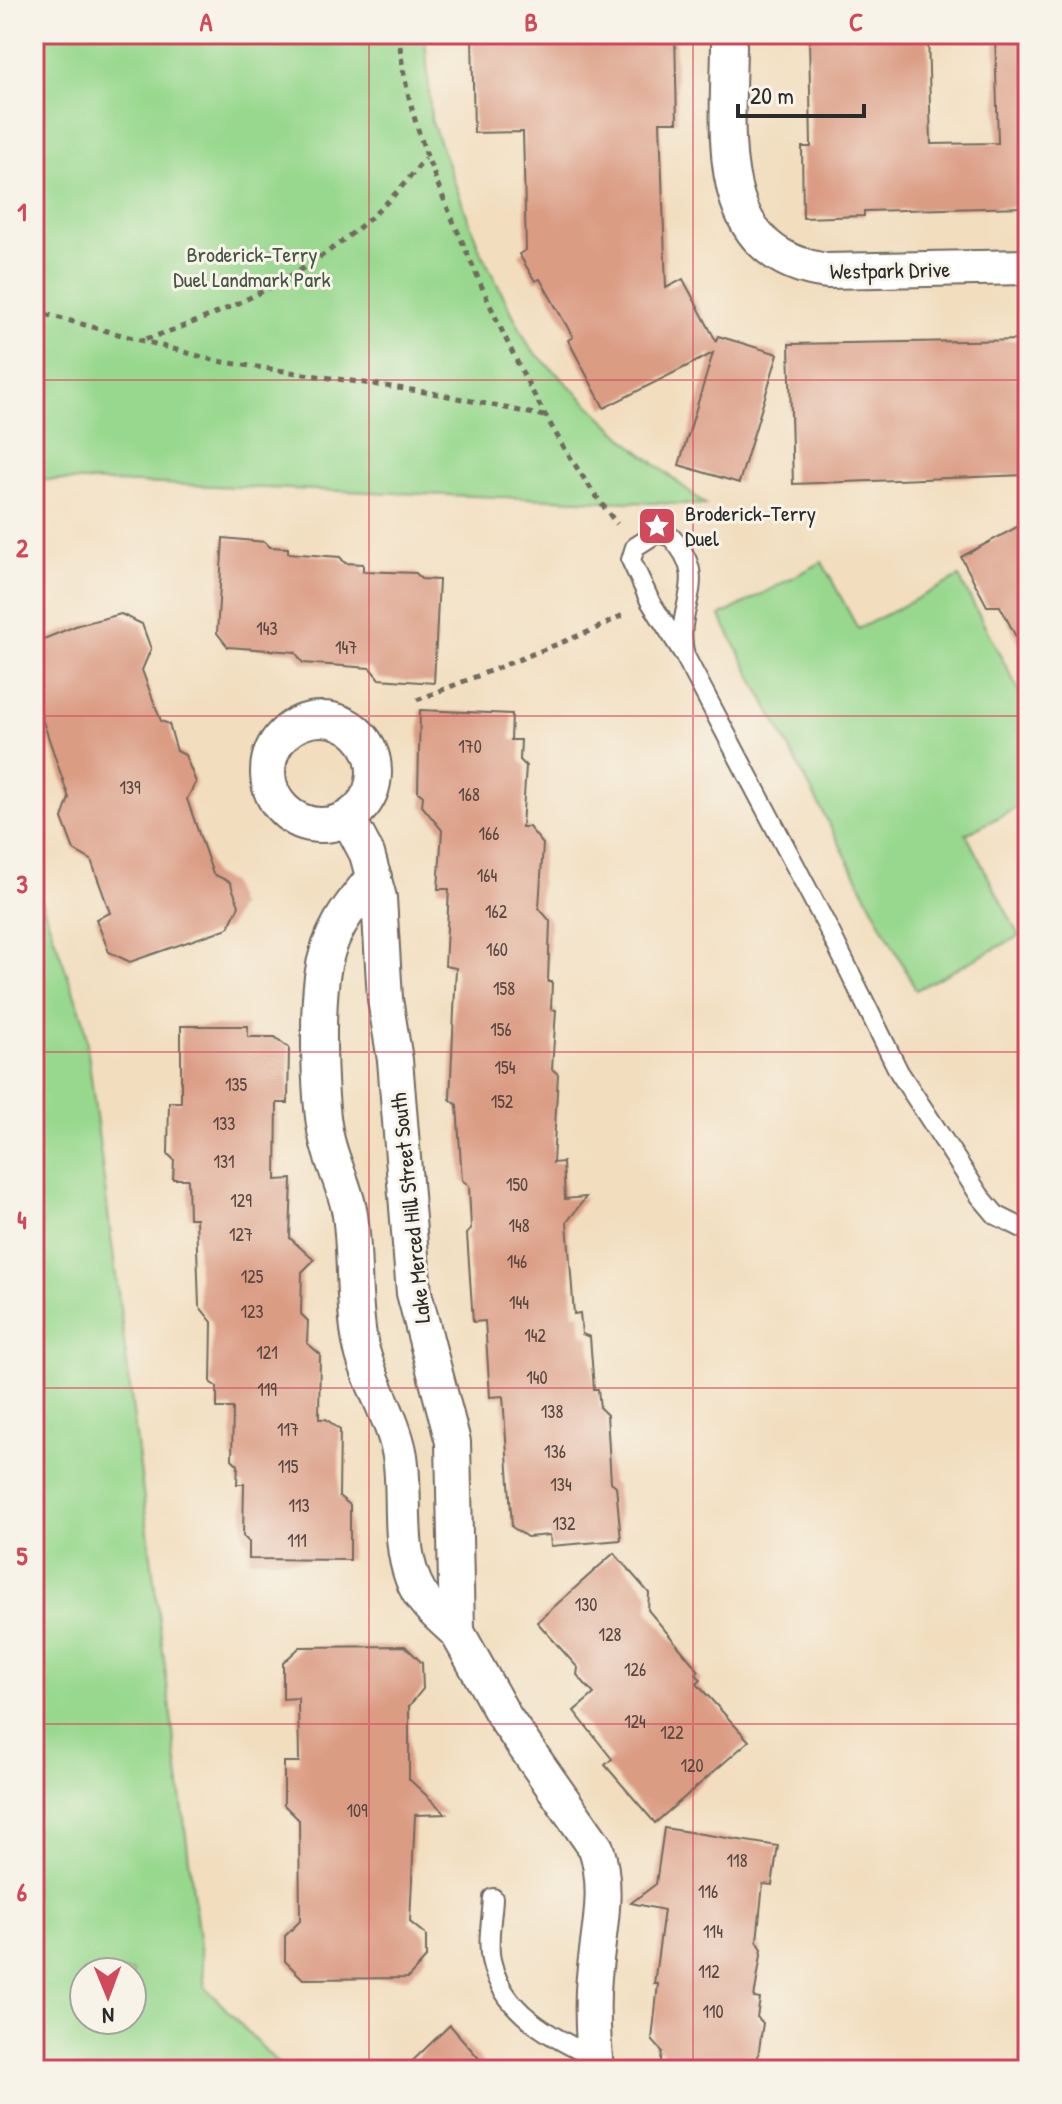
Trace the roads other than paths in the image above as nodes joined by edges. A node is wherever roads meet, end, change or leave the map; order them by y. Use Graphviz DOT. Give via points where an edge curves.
graph roads {
  1 [pos="729,34"];
  2 [pos="1028,267"];
  3 [pos="685,656"];
  4 [pos="348,818"];
  5 [pos="374,877"];
  6 [pos="1028,1231"];
  7 [pos="457,1632"];
  8 [pos="493,1898"];
  9 [pos="595,2064"];
  1 -- 2 [label="street, Westpark Drive" via="731,176 741,212 759,242 779,258 800,268 827,271"];
  3 -- 3 [label="lane" via="631,560 635,547 657,533 671,537 691,568 693,583 680,636"];
  3 -- 6 [label="lane" via="899,1072 980,1196 996,1215"];
  4 -- 5 [label="street, Lake Merced Hill Street South"];
  5 -- 7 [label="street, Lake Merced Hill Street South" via="384,933 385,999 414,1293 455,1457"];
  5 -- 7 [label="street, Lake Merced Hill Street South" via="347,909 325,955 321,1111 350,1216 360,1342 400,1457 410,1573 419,1594"];
  7 -- 9 [label="street, Lake Merced Hill Street South" via="505,1718 596,1848 604,1873 592,2013"];
  8 -- 9 [label="lane" via="490,1957 501,1993 545,2033"];
}
